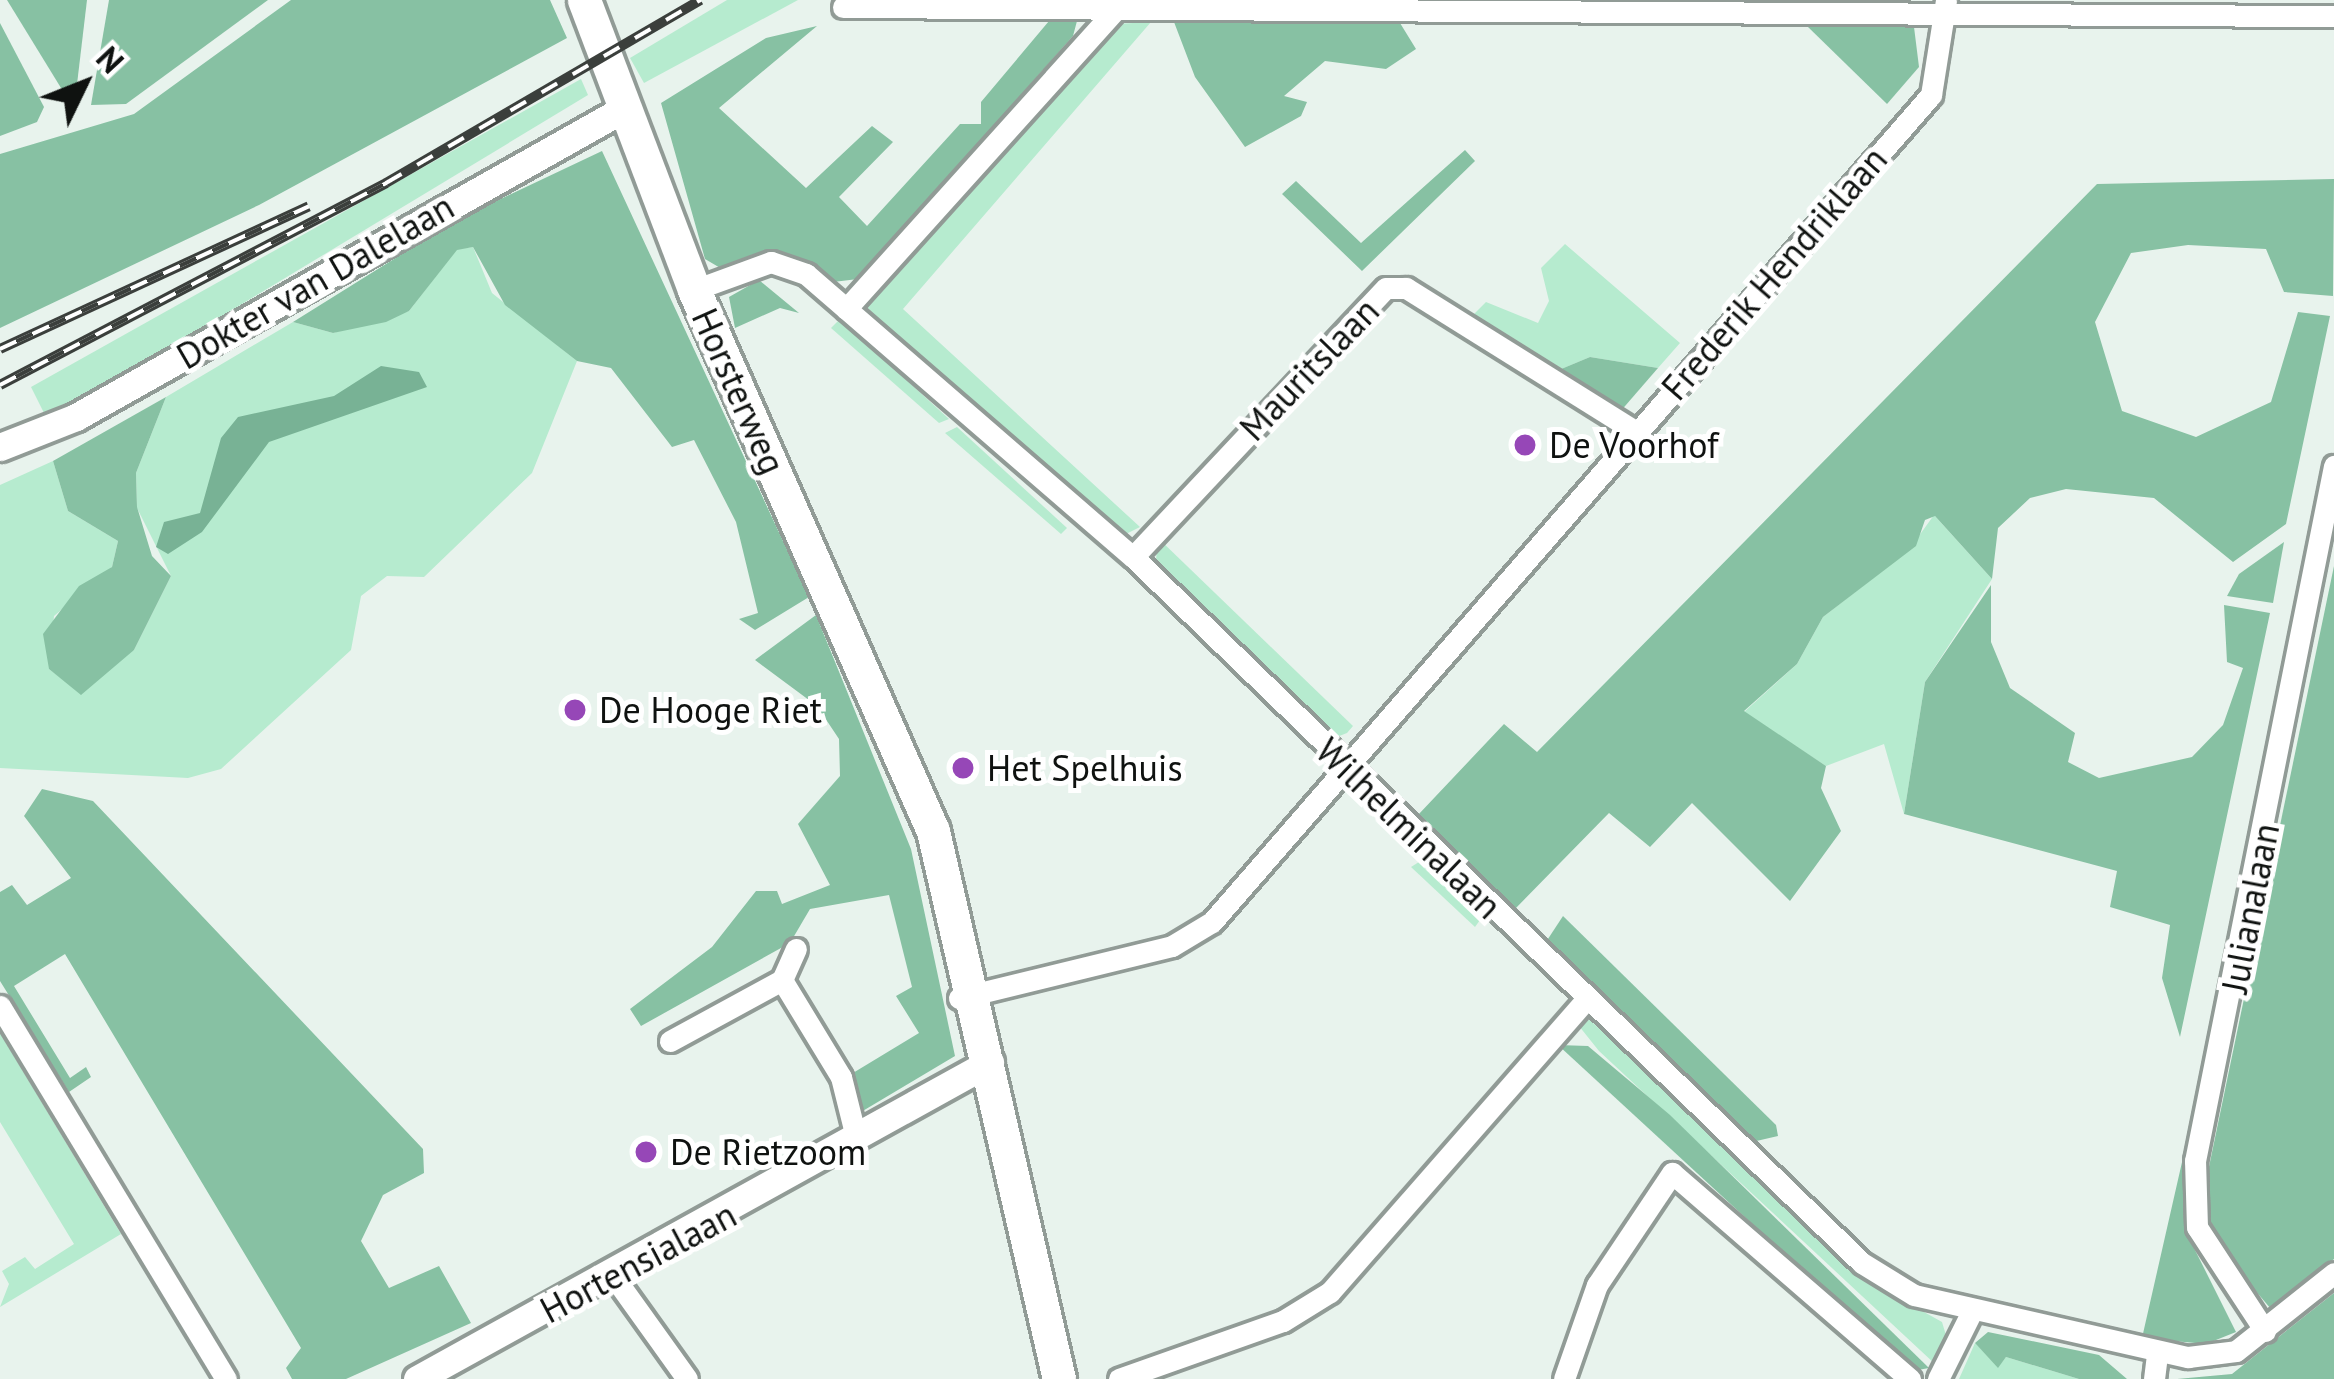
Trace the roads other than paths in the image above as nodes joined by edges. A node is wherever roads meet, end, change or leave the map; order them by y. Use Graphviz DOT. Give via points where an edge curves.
graph roads {
  1 [pos="584,0"];
  2 [pos="1128,5"];
  3 [pos="843,7"];
  4 [pos="1946,9"];
  5 [pos="2334,16"];
  6 [pos="627,107"];
  7 [pos="694,290"];
  8 [pos="846,309"];
  9 [pos="1635,431"];
  10 [pos="0,447"];
  11 [pos="2334,466"];
  12 [pos="2332,489"];
  13 [pos="1132,557"];
  14 [pos="1343,766"];
  15 [pos="796,949"];
  16 [pos="782,980"];
  17 [pos="968,996"];
  18 [pos="1586,1000"];
  19 [pos="0,1006"];
  20 [pos="670,1041"];
  21 [pos="981,1067"];
  22 [pos="856,1137"];
  23 [pos="2334,1273"];
  24 [pos="614,1277"];
  25 [pos="1970,1315"];
  26 [pos="2264,1331"];
  27 [pos="2157,1354"];
  28 [pos="226,1379"];
  29 [pos="417,1379"];
  30 [pos="687,1379"];
  31 [pos="1059,1379"];
  32 [pos="1118,1379"];
  33 [pos="1564,1379"];
  34 [pos="1910,1379"];
  35 [pos="1938,1379"];
  36 [pos="2153,1379"];
  1 -- 6 [label="main road, Horsterweg"];
  2 -- 3 [label="street"];
  2 -- 4 [label="street"];
  2 -- 8 [label="street"];
  4 -- 5 [label="street"];
  4 -- 9 [label="street, Frederik Hendriklaan" via="1931,94"];
  6 -- 7 [label="main road, Horsterweg"];
  6 -- 10 [label="street, Dokter van Dalelaan" via="76,417"];
  7 -- 8 [label="street, Wilhelminalaan" via="784,262"];
  7 -- 17 [label="main road, Horsterweg" via="910,776"];
  8 -- 13 [label="street, Wilhelminalaan"];
  9 -- 13 [label="street, Mauritslaan" via="1406,288 1386,288"];
  9 -- 14 [label="street, Frederik Hendriklaan"];
  11 -- 12 [label="street, Julianalaan"];
  12 -- 26 [label="street, Julianalaan" via="2195,1161 2197,1227"];
  13 -- 14 [label="street, Wilhelminalaan"];
  14 -- 17 [label="street, Frederik Hendriklaan" via="1193,937"];
  14 -- 18 [label="street, Wilhelminalaan"];
  15 -- 16 [label="street"];
  16 -- 20 [label="street"];
  16 -- 22 [label="street" via="842,1077"];
  17 -- 21 [label="main road, Horsterweg"];
  18 -- 25 [label="street, Wilhelminalaan" via="1862,1263"];
  18 -- 32 [label="street" via="1330,1292 1282,1321"];
  19 -- 28 [label="street"];
  21 -- 22 [label="street, Hortensialaan"];
  21 -- 31 [label="main road, Horsterweg"];
  22 -- 24 [label="street, Hortensialaan"];
  23 -- 26 [label="street, Wilhelminalaan"];
  24 -- 29 [label="street, Hortensialaan"];
  24 -- 30 [label="street"];
  25 -- 27 [label="street, Wilhelminalaan"];
  25 -- 35 [label="street"];
  26 -- 27 [label="street, Wilhelminalaan" via="2236,1351"];
  27 -- 36 [label="street"];
  33 -- 34 [label="street" via="1597,1285 1672,1173"];
}
